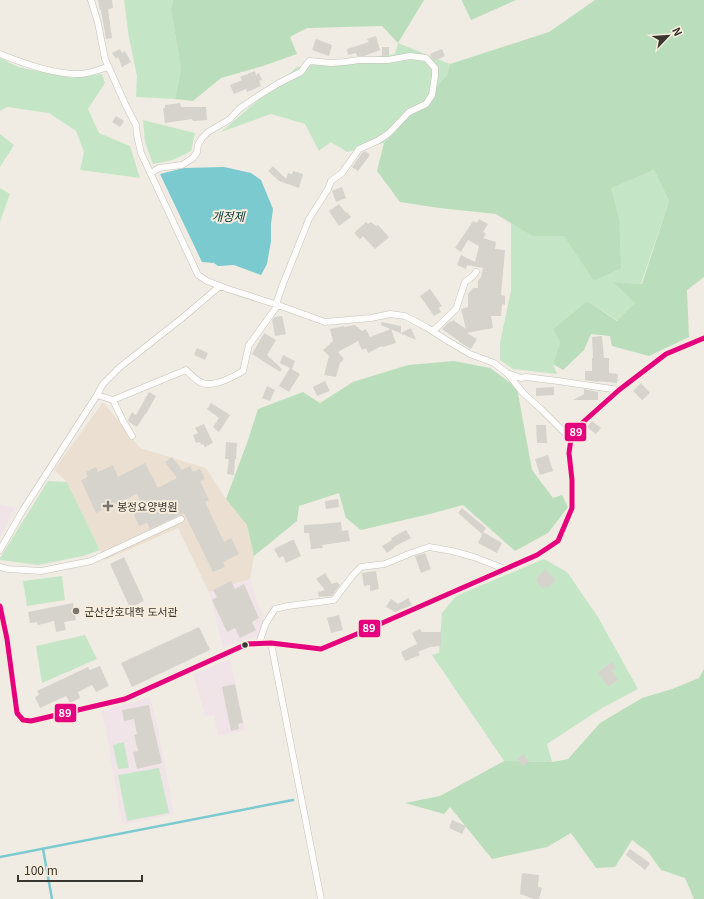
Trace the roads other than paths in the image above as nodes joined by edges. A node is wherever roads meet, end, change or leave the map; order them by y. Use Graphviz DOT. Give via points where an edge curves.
graph roads {
  1 [pos="91,0"];
  2 [pos="0,54"];
  3 [pos="108,67"];
  4 [pos="151,174"];
  5 [pos="476,272"];
  6 [pos="220,286"];
  7 [pos="278,305"];
  8 [pos="433,331"];
  9 [pos="704,338"];
  10 [pos="507,373"];
  11 [pos="619,390"];
  12 [pos="97,395"];
  13 [pos="113,400"];
  14 [pos="132,436"];
  15 [pos="571,439"];
  16 [pos="181,519"];
  17 [pos="0,550"];
  18 [pos="0,567"];
  19 [pos="505,569"];
  20 [pos="0,606"];
  21 [pos="259,643"];
  22 [pos="271,644"];
  23 [pos="321,899"];
  1 -- 3 [label="street"];
  2 -- 3 [label="street" via="17,62 66,73 82,74"];
  3 -- 4 [label="street" via="136,125 140,148"];
  4 -- 6 [label="street" via="198,275"];
  4 -- 7 [label="street" via="159,168 182,165 193,158 202,138 208,132 258,96 300,72 309,61 388,60 410,56 426,58 435,68 432,95 426,104 409,112 383,138 359,149 342,173 331,181 309,219 283,284"];
  5 -- 8 [label="street" via="465,282 456,309"];
  6 -- 7 [label="street"];
  6 -- 12 [label="street" via="120,367 103,384"];
  7 -- 8 [label="street" via="325,322 390,314 405,316"];
  7 -- 13 [label="street" via="249,345 243,371 214,384 207,384 197,380 186,370"];
  8 -- 10 [label="street" via="470,354 494,363"];
  9 -- 11 [label="street" via="666,354"];
  10 -- 11 [label="street" via="521,378"];
  10 -- 15 [label="street" via="524,394"];
  11 -- 15 [label="street" via="581,424"];
  12 -- 13 [label="street"];
  12 -- 17 [label="street"];
  13 -- 14 [label="street"];
  15 -- 19 [label="street" via="569,453 572,508 558,541"];
  16 -- 18 [label="street" via="91,561 41,571"];
  19 -- 21 [label="street" via="474,557 429,547 385,564 361,567 334,600 275,609"];
  19 -- 22 [label="street" via="321,649"];
  20 -- 21 [label="street" via="18,713 23,720 31,721 125,699 247,644"];
  21 -- 22 [label="street"];
  22 -- 23 [label="street"];
}
